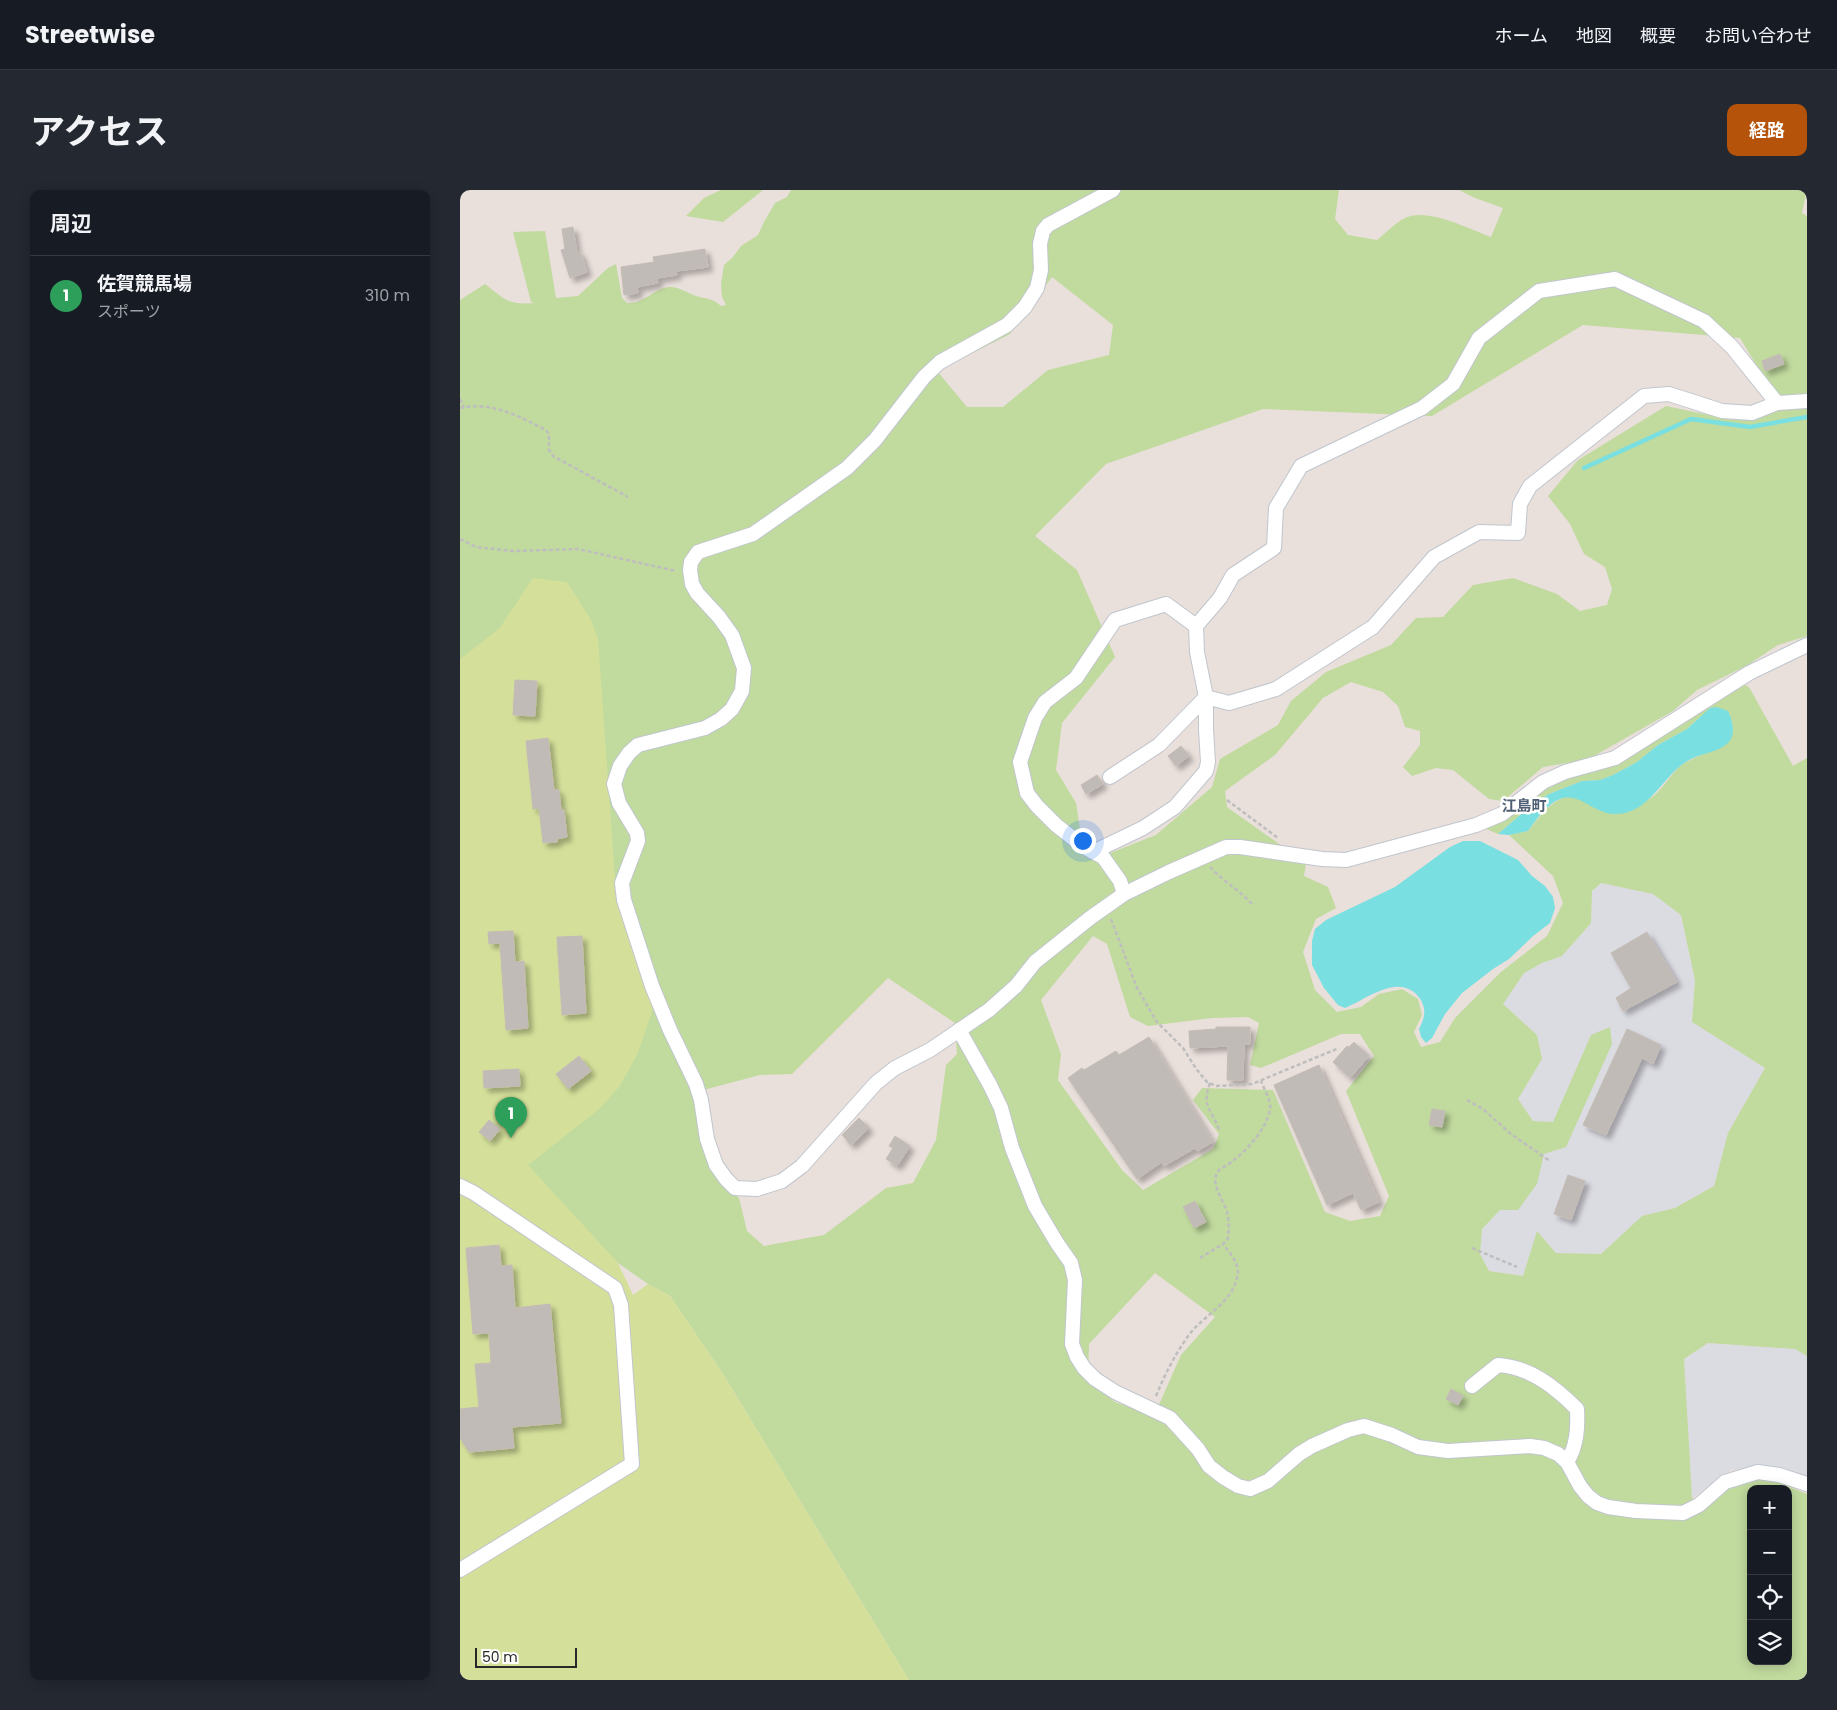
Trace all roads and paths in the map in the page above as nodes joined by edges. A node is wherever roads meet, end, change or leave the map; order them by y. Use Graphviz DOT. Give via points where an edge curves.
graph roads {
  1 [pos="1113,190"];
  2 [pos="460,399"];
  3 [pos="1807,401"];
  4 [pos="1778,403"];
  5 [pos="462,407"];
  6 [pos="628,497"];
  7 [pos="460,539"];
  8 [pos="690,570"];
  9 [pos="1196,626"];
  10 [pos="1807,645"];
  11 [pos="1206,697"];
  12 [pos="1110,777"];
  13 [pos="1227,800"];
  14 [pos="1281,840"];
  15 [pos="1093,852"];
  16 [pos="1203,857"];
  17 [pos="1124,894"];
  18 [pos="1252,904"];
  19 [pos="1106,906"];
  20 [pos="959,1030"];
  21 [pos="1339,1048"];
  22 [pos="1261,1081"];
  23 [pos="1210,1083"];
  24 [pos="1467,1100"];
  25 [pos="1219,1130"];
  26 [pos="1550,1161"];
  27 [pos="460,1186"];
  28 [pos="1223,1244"];
  29 [pos="1472,1248"];
  30 [pos="1200,1258"];
  31 [pos="1517,1267"];
  32 [pos="1472,1386"];
  33 [pos="1151,1409"];
  34 [pos="1567,1462"];
  35 [pos="1807,1484"];
  36 [pos="460,1570"];
  1 -- 8 [label="street" via="1048,225 1043,231 1037,288 1007,325 940,362 924,377 875,440 847,468 752,534 698,552"];
  2 -- 5 [label="path"];
  3 -- 4 [label="street"];
  4 -- 9 [label="street" via="1732,347 1704,321 1615,279 1539,291 1479,338 1453,384 1422,408 1301,466 1276,508 1274,548 1233,575 1220,598"];
  4 -- 11 [label="street" via="1752,413 1722,411 1669,394 1644,396 1530,486 1520,504 1518,533 1479,532 1434,557 1373,627 1276,689 1229,703"];
  5 -- 6 [label="path" via="481,406 509,412 546,430 553,456"];
  7 -- 8 [label="path" via="476,548 578,549 677,571"];
  8 -- 20 [label="street" via="697,593 732,635 744,668 742,691 732,709 705,728 638,745 620,766 614,784 619,803 637,833 638,841 622,883 624,900 652,986 696,1084 707,1140 716,1165 735,1188 757,1189 782,1181 802,1166 876,1083"];
  9 -- 11 [label="street" via="1197,652"];
  9 -- 15 [label="street" via="1166,604 1115,620 1076,678 1045,702 1036,718 1020,762 1027,793 1056,825"];
  10 -- 16 [label="street" via="1748,673 1614,758 1543,782 1502,814 1476,825 1346,860 1240,847 1226,847"];
  11 -- 12 [label="street" via="1159,745"];
  11 -- 15 [label="street" via="1206,771 1175,807 1143,828"];
  13 -- 14 [label="path"];
  15 -- 17 [label="street" via="1103,857 1120,881"];
  16 -- 17 [label="street"];
  16 -- 18 [label="path" via="1221,879"];
  17 -- 19 [label="street"];
  19 -- 20 [label="street" via="1036,962 1016,986 989,1010"];
  19 -- 23 [label="path" via="1137,988 1157,1022 1183,1048"];
  20 -- 33 [label="street" via="1001,1108 1012,1148 1035,1206 1070,1263 1075,1280 1072,1344 1077,1357 1095,1378 1115,1392"];
  21 -- 22 [label="path"];
  22 -- 23 [label="path" via="1216,1086"];
  22 -- 28 [label="path" via="1270,1109 1265,1122 1247,1147 1217,1173 1215,1179 1229,1224 1228,1239"];
  23 -- 25 [label="path" via="1206,1103"];
  24 -- 26 [label="path"];
  27 -- 36 [label="street" via="615,1288 622,1305 632,1464"];
  28 -- 30 [label="path"];
  28 -- 33 [label="path" via="1236,1261 1237,1278 1230,1293 1203,1319 1182,1346 1160,1385"];
  29 -- 31 [label="path"];
  32 -- 34 [label="street" via="1498,1365 1505,1365 1535,1376 1560,1391 1576,1409 1578,1426"];
  33 -- 34 [label="street" via="1170,1418 1223,1477 1250,1489 1268,1481 1312,1446 1364,1426 1418,1447 1448,1451 1530,1446 1558,1454"];
  34 -- 35 [label="street" via="1580,1486 1597,1503 1636,1511 1683,1513 1699,1505 1724,1482 1758,1472"];
}
